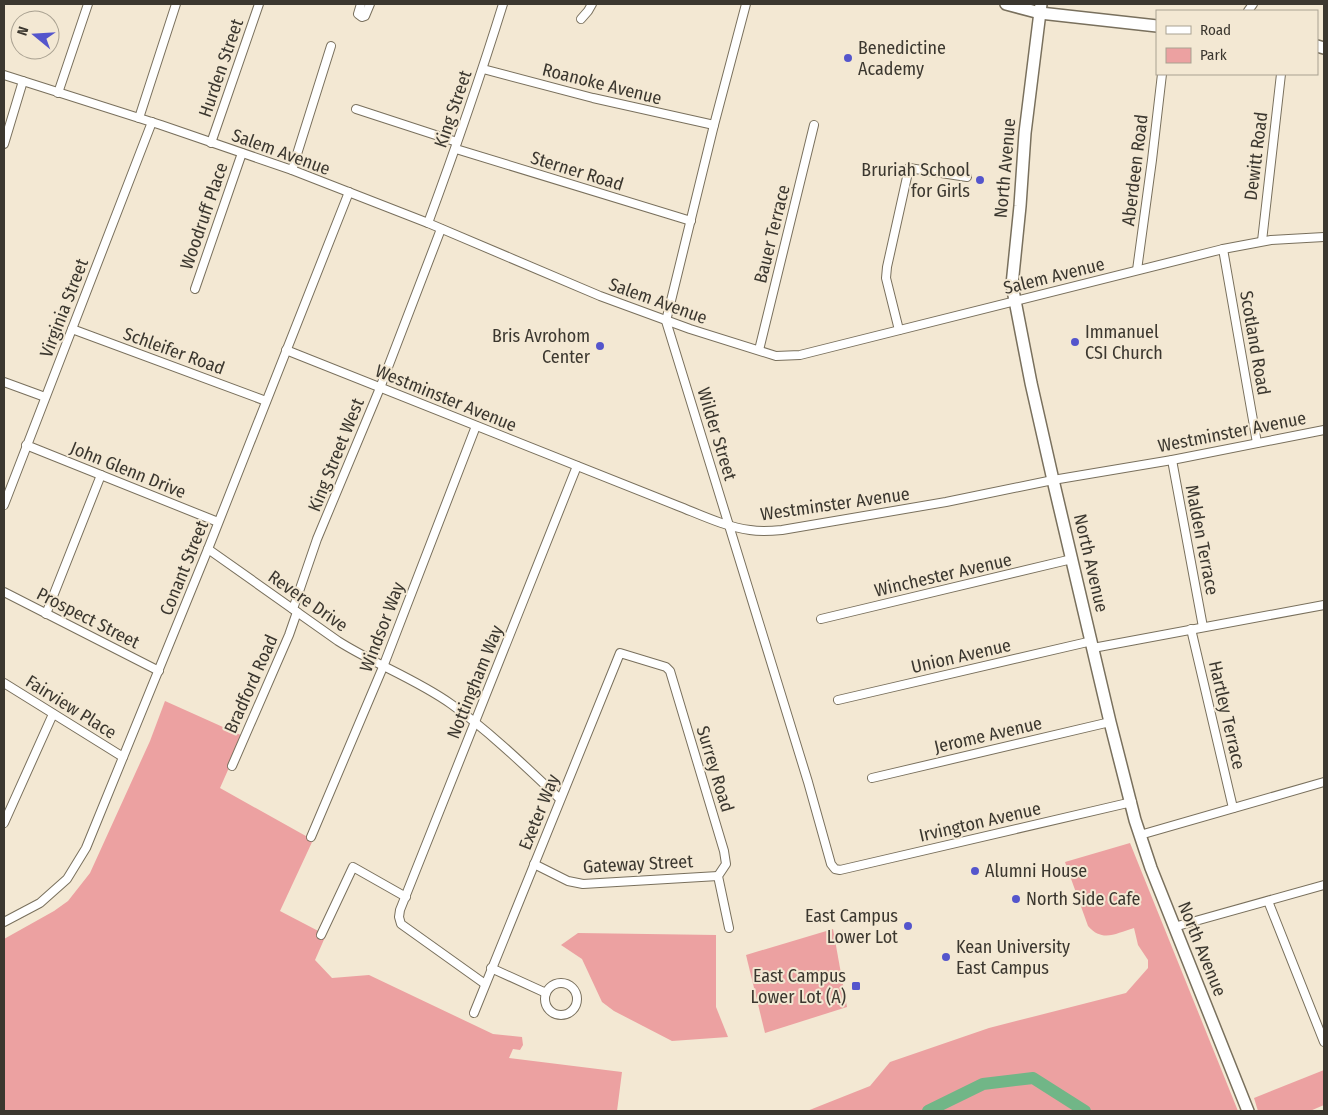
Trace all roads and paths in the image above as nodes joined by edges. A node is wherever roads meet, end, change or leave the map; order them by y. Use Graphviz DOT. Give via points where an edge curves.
graph roads {
  1 [pos="87,4"];
  2 [pos="176,4"];
  3 [pos="259,4"];
  4 [pos="361,4"];
  5 [pos="370,4"];
  6 [pos="503,4"];
  7 [pos="592,4"];
  8 [pos="746,4"];
  9 [pos="1006,4"];
  10 [pos="1041,8"];
  11 [pos="581,18"];
  12 [pos="1156,26"];
  13 [pos="332,46"];
  14 [pos="483,69"];
  15 [pos="1162,75"];
  16 [pos="1281,75"];
  17 [pos="4,76"];
  18 [pos="23,82"];
  19 [pos="58,93"];
  20 [pos="356,109"];
  21 [pos="139,118"];
  22 [pos="152,122"];
  23 [pos="714,125"];
  24 [pos="814,126"];
  25 [pos="212,143"];
  26 [pos="4,144"];
  27 [pos="456,145"];
  28 [pos="242,153"];
  29 [pos="292,170"];
  30 [pos="967,177"];
  31 [pos="349,192"];
  32 [pos="690,221"];
  33 [pos="428,223"];
  34 [pos="441,229"];
  35 [pos="1324,237"];
  36 [pos="1262,241"];
  37 [pos="1224,249"];
  38 [pos="1137,270"];
  39 [pos="195,289"];
  40 [pos="1015,301"];
  41 [pos="666,321"];
  42 [pos="72,329"];
  43 [pos="899,330"];
  44 [pos="286,350"];
  45 [pos="759,350"];
  46 [pos="4,382"];
  47 [pos="380,388"];
  48 [pos="45,397"];
  49 [pos="266,401"];
  50 [pos="476,426"];
  51 [pos="1324,430"];
  52 [pos="1257,443"];
  53 [pos="26,445"];
  54 [pos="1172,460"];
  55 [pos="577,466"];
  56 [pos="101,475"];
  57 [pos="1054,480"];
  58 [pos="6,495"];
  59 [pos="4,505"];
  60 [pos="218,522"];
  61 [pos="729,525"];
  62 [pos="208,549"];
  63 [pos="1072,559"];
  64 [pos="4,592"];
  65 [pos="1324,605"];
  66 [pos="295,611"];
  67 [pos="46,614"];
  68 [pos="821,619"];
  69 [pos="1203,626"];
  70 [pos="1191,629"];
  71 [pos="1093,644"];
  72 [pos="620,653"];
  73 [pos="383,666"];
  74 [pos="159,671"];
  75 [pos="4,683"];
  76 [pos="838,700"];
  77 [pos="53,714"];
  78 [pos="475,722"];
  79 [pos="1110,722"];
  80 [pos="123,757"];
  81 [pos="232,766"];
  82 [pos="872,778"];
  83 [pos="1324,782"];
  84 [pos="560,799"];
  85 [pos="1132,802"];
  86 [pos="1233,808"];
  87 [pos="4,823"];
  88 [pos="1140,835"];
  89 [pos="311,837"];
  90 [pos="534,864"];
  91 [pos="835,869"];
  92 [pos="718,876"];
  93 [pos="1324,885"];
  94 [pos="406,897"];
  95 [pos="1268,901"];
  96 [pos="4,922"];
  97 [pos="1174,927"];
  98 [pos="729,928"];
  99 [pos="322,936"];
  100 [pos="492,968"];
  101 [pos="485,984"];
  102 [pos="546,993"];
  103 [pos="474,1013"];
  104 [pos="1324,1042"];
  105 [pos="1248,1111"];
  1 -- 19 [label="street"];
  2 -- 21 [label="street"];
  3 -- 25 [label="street, Hurden Street"];
  4 -- 5 [label="street" via="358,14 362,17"];
  6 -- 14 [label="street, King Street"];
  7 -- 11 [label="street"];
  8 -- 23 [label="street"];
  9 -- 10 [label="main road"];
  10 -- 12 [label="main road"];
  10 -- 40 [label="main road, North Avenue" via="1025,133 1012,285"];
  13 -- 29 [label="street"];
  14 -- 23 [label="street, Roanoke Avenue"];
  14 -- 27 [label="street, King Street"];
  15 -- 38 [label="street, Aberdeen Road"];
  16 -- 36 [label="street, Dewitt Road"];
  17 -- 18 [label="street, Salem Avenue"];
  18 -- 19 [label="street, Salem Avenue"];
  18 -- 26 [label="street"];
  19 -- 21 [label="street, Salem Avenue"];
  20 -- 27 [label="street, Sterner Road"];
  21 -- 22 [label="street, Salem Avenue"];
  22 -- 25 [label="street, Salem Avenue"];
  22 -- 42 [label="street, Virginia Street"];
  23 -- 32 [label="street"];
  24 -- 45 [label="street, Bauer Terrace"];
  25 -- 28 [label="street, Salem Avenue"];
  27 -- 32 [label="street, Sterner Road"];
  27 -- 33 [label="street, King Street"];
  28 -- 29 [label="street, Salem Avenue"];
  28 -- 39 [label="street, Woodruff Place"];
  29 -- 31 [label="street, Salem Avenue"];
  30 -- 43 [label="street" via="909,168 886,272"];
  31 -- 33 [label="street, Salem Avenue"];
  31 -- 44 [label="street, Conant Street"];
  32 -- 41 [label="street"];
  33 -- 34 [label="street, Salem Avenue"];
  34 -- 41 [label="street, Salem Avenue"];
  34 -- 47 [label="street, King Street West"];
  35 -- 36 [label="street, Salem Avenue"];
  36 -- 37 [label="street, Salem Avenue"];
  37 -- 38 [label="street, Salem Avenue"];
  37 -- 52 [label="street, Scotland Road"];
  38 -- 40 [label="street, Salem Avenue"];
  40 -- 43 [label="street, Salem Avenue"];
  40 -- 57 [label="main road, North Avenue"];
  41 -- 45 [label="street, Salem Avenue"];
  41 -- 61 [label="street, Wilder Street"];
  42 -- 48 [label="street, Virginia Street"];
  42 -- 49 [label="street, Schleifer Road"];
  43 -- 45 [label="street, Salem Avenue" via="800,355 776,356"];
  44 -- 47 [label="street, Westminster Avenue"];
  44 -- 49 [label="street, Conant Street"];
  46 -- 48 [label="street"];
  47 -- 50 [label="street, Westminster Avenue"];
  47 -- 66 [label="street, King Street West" via="317,539"];
  48 -- 53 [label="street, Virginia Street"];
  49 -- 60 [label="street, Conant Street"];
  50 -- 55 [label="street, Westminster Avenue"];
  50 -- 73 [label="street, Windsor Way"];
  51 -- 52 [label="street, Westminster Avenue"];
  52 -- 54 [label="street, Westminster Avenue"];
  53 -- 56 [label="street, John Glenn Drive"];
  53 -- 58 [label="street, Virginia Street"];
  54 -- 57 [label="street, Westminster Avenue"];
  54 -- 69 [label="street, Malden Terrace"];
  55 -- 61 [label="street, Westminster Avenue"];
  55 -- 78 [label="street, Nottingham Way"];
  56 -- 60 [label="street, John Glenn Drive"];
  56 -- 67 [label="street"];
  57 -- 61 [label="street, Westminster Avenue" via="782,530 767,532"];
  57 -- 63 [label="main road, North Avenue"];
  58 -- 59 [label="street, Virginia Street"];
  60 -- 62 [label="street, Conant Street"];
  61 -- 91 [label="street, Wilder Street"];
  62 -- 66 [label="street, Revere Drive"];
  62 -- 74 [label="street, Conant Street"];
  63 -- 68 [label="street, Winchester Avenue"];
  63 -- 71 [label="main road, North Avenue"];
  64 -- 67 [label="street, Prospect Street"];
  65 -- 69 [label="street, Union Avenue"];
  66 -- 73 [label="street, Revere Drive" via="356,653"];
  66 -- 81 [label="street, Bradford Road" via="289,635"];
  67 -- 74 [label="street, Prospect Street"];
  69 -- 70 [label="street, Union Avenue"];
  70 -- 71 [label="street, Union Avenue"];
  70 -- 86 [label="street, Hartley Terrace"];
  71 -- 76 [label="street, Union Avenue"];
  71 -- 79 [label="main road, North Avenue"];
  72 -- 84 [label="street, Exeter Way"];
  72 -- 92 [label="street, Surrey Road" via="666,666 670,672 724,851 726,864"];
  73 -- 78 [label="street, Revere Drive" via="430,690"];
  73 -- 89 [label="street, Windsor Way"];
  74 -- 80 [label="street, Conant Street"];
  75 -- 77 [label="street, Fairview Place"];
  77 -- 80 [label="street, Fairview Place"];
  77 -- 87 [label="street"];
  78 -- 84 [label="street, Revere Drive"];
  78 -- 94 [label="street, Nottingham Way"];
  79 -- 82 [label="street, Jerome Avenue"];
  79 -- 85 [label="main road, North Avenue"];
  80 -- 96 [label="street, Conant Street" via="86,848 68,880 40,903"];
  83 -- 86 [label="street"];
  84 -- 90 [label="street, Exeter Way"];
  85 -- 88 [label="main road, North Avenue"];
  85 -- 91 [label="street, Irvington Avenue"];
  86 -- 88 [label="street"];
  88 -- 97 [label="main road, North Avenue"];
  90 -- 92 [label="street, Gateway Street" via="583,884"];
  90 -- 100 [label="street, Exeter Way"];
  92 -- 98 [label="street, Surrey Road"];
  93 -- 95 [label="street"];
  94 -- 99 [label="street" via="353,867"];
  94 -- 101 [label="street, Nottingham Way" via="400,910 401,924"];
  95 -- 97 [label="street"];
  95 -- 104 [label="street"];
  97 -- 105 [label="main road, North Avenue"];
  100 -- 101 [label="street, Exeter Way"];
  100 -- 102 [label="street"];
  101 -- 103 [label="street, Exeter Way"];
  102 -- 102 [label="street" via="548,1009 556,1014 566,1014 574,1009 576,994 571,986 556,984"];
}
